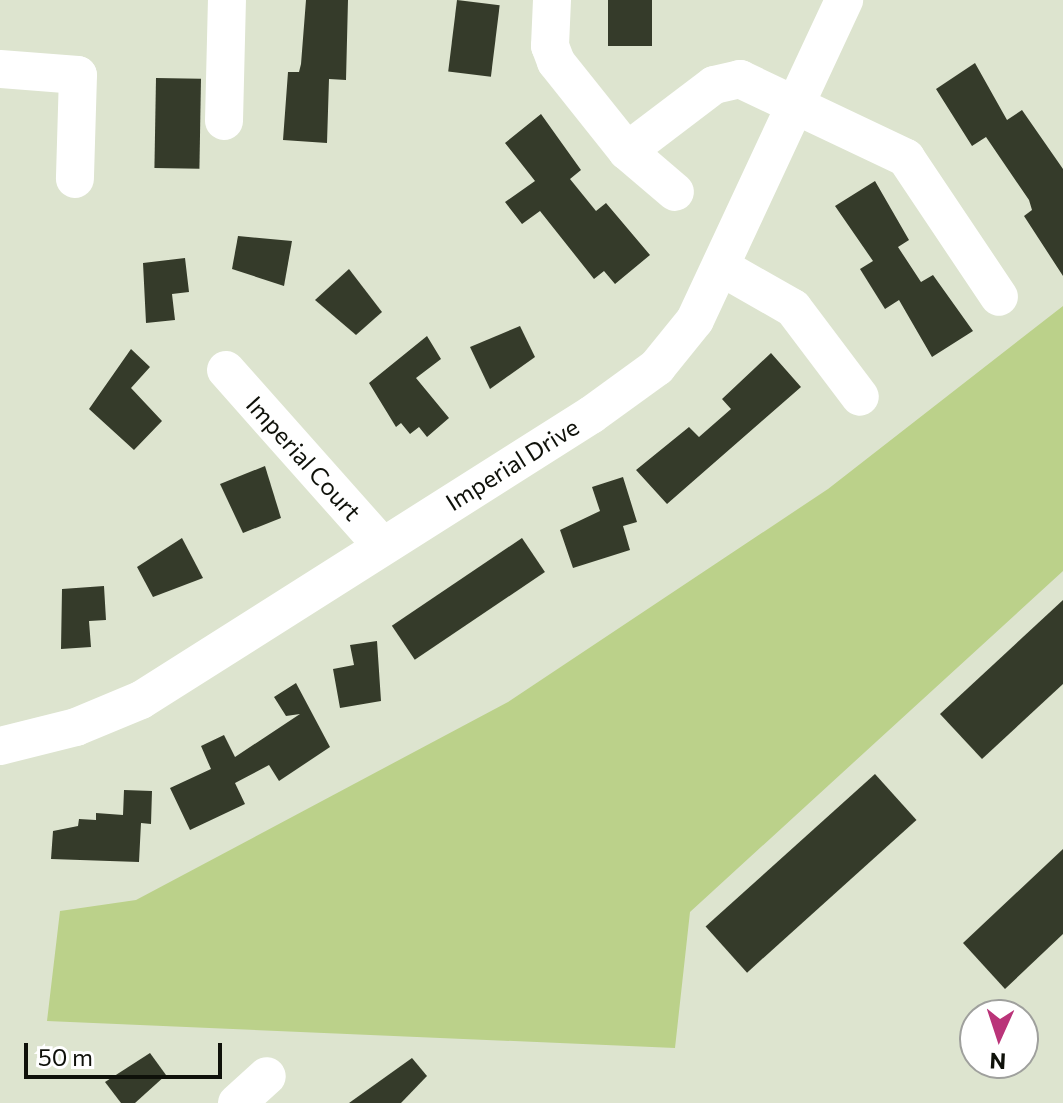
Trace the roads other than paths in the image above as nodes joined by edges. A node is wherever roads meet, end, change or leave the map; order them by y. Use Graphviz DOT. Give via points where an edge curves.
graph roads {
  1 [pos="227,0"];
  2 [pos="552,0"];
  3 [pos="844,0"];
  4 [pos="0,69"];
  5 [pos="797,103"];
  6 [pos="224,121"];
  7 [pos="627,151"];
  8 [pos="75,179"];
  9 [pos="675,192"];
  10 [pos="721,267"];
  11 [pos="999,297"];
  12 [pos="226,370"];
  13 [pos="860,397"];
  14 [pos="382,546"];
  15 [pos="0,746"];
  16 [pos="267,1076"];
  17 [pos="237,1103"];
  1 -- 6 [label="street"];
  2 -- 7 [label="street" via="550,46 556,62"];
  3 -- 5 [label="street, Imperial Drive"];
  4 -- 8 [label="street" via="78,75"];
  5 -- 7 [label="street" via="725,79"];
  5 -- 10 [label="street, Imperial Drive"];
  5 -- 11 [label="street" via="906,158"];
  7 -- 9 [label="street"];
  10 -- 13 [label="street" via="793,308"];
  10 -- 14 [label="street, Imperial Drive" via="695,320 657,367 591,415"];
  12 -- 14 [label="street, Imperial Court"];
  14 -- 15 [label="street, Imperial Drive" via="141,700 76,727"];
  16 -- 17 [label="street"];
}
